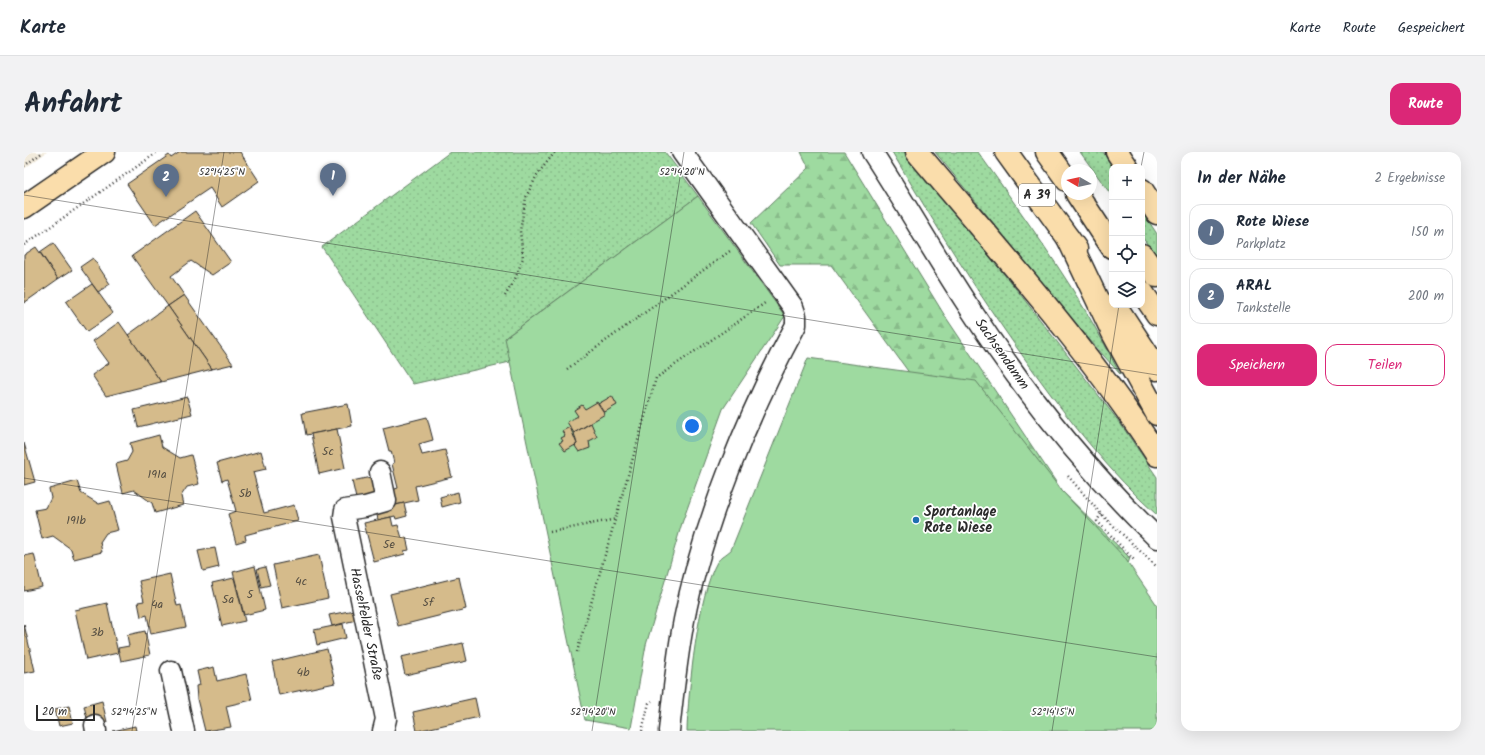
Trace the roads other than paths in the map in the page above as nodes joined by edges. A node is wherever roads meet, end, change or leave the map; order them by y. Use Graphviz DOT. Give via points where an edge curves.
graph roads {
  1 [pos="104,152"];
  2 [pos="682,152"];
  3 [pos="872,152"];
  4 [pos="917,152"];
  5 [pos="1006,152"];
  6 [pos="1047,152"];
  7 [pos="1117,152"];
  8 [pos="1125,164"];
  9 [pos="1061,172"];
  10 [pos="1145,195"];
  11 [pos="1081,200"];
  12 [pos="1082,200"];
  13 [pos="24,207"];
  14 [pos="1157,213"];
  15 [pos="1109,223"];
  16 [pos="1068,238"];
  17 [pos="1109,242"];
  18 [pos="1145,259"];
  19 [pos="1157,276"];
  20 [pos="1145,296"];
  21 [pos="1109,297"];
  22 [pos="1117,308"];
  23 [pos="1157,314"];
  24 [pos="1157,369"];
  25 [pos="1157,414"];
  26 [pos="1157,455"];
  27 [pos="380,472"];
  28 [pos="1157,538"];
  29 [pos="171,671"];
  30 [pos="184,731"];
  31 [pos="383,731"];
  32 [pos="669,731"];
  1 -- 13 [label="main road"];
  2 -- 32 [label="street" via="793,307 796,326 758,402 726,481 697,567 684,620"];
  3 -- 28 [label="street, Sachsendamm" via="965,301 1022,384 1087,465"];
  4 -- 26 [label="main road" via="1070,335 1125,406"];
  5 -- 16 [label="main road, A 39"];
  6 -- 9 [label="main road, A 39"];
  7 -- 8 [label="main road"];
  10 -- 14 [label="main road"];
  11 -- 17 [label="main road"];
  12 -- 15 [label="main road"];
  16 -- 21 [label="main road, A 39"];
  16 -- 25 [label="main road" via="1114,335"];
  18 -- 19 [label="main road"];
  20 -- 23 [label="main road"];
  22 -- 24 [label="main road"];
  27 -- 31 [label="street, Hasselfelder Straße" via="386,501 345,510 344,517 386,718"];
  29 -- 30 [label="street"];
}
